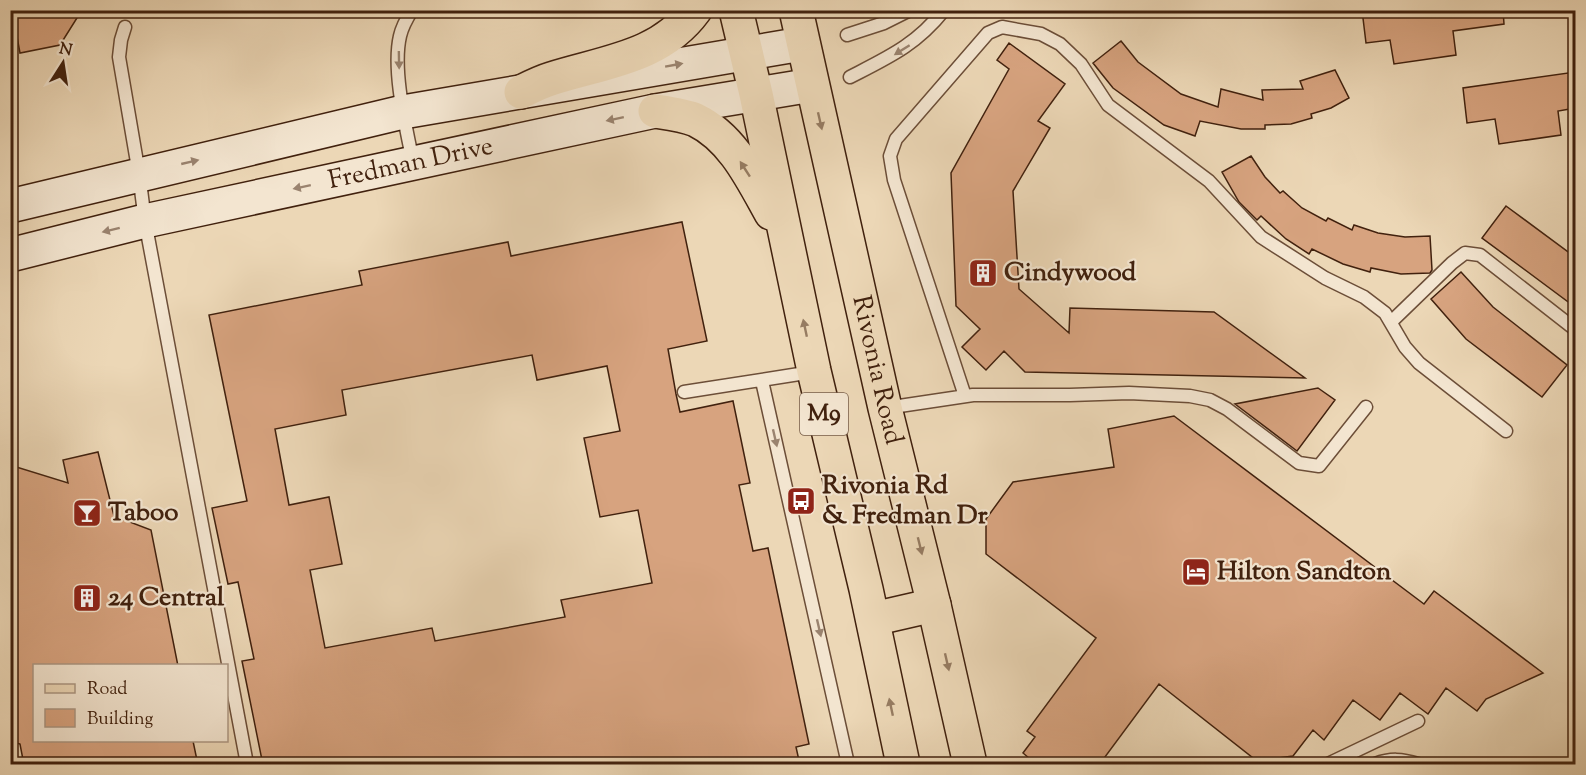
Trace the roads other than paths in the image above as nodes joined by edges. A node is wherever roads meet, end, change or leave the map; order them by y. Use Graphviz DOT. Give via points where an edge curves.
graph roads {
  1 [pos="412,10"];
  2 [pos="695,10"];
  3 [pos="736,10"];
  4 [pos="796,10"];
  5 [pos="910,10"];
  6 [pos="944,10"];
  7 [pos="125,27"];
  8 [pos="847,35"];
  9 [pos="802,44"];
  10 [pos="745,52"];
  11 [pos="850,77"];
  12 [pos="812,85"];
  13 [pos="522,92"];
  14 [pos="756,94"];
  15 [pos="655,111"];
  16 [pos="403,112"];
  17 [pos="413,163"];
  18 [pos="139,174"];
  19 [pos="10,206"];
  20 [pos="145,221"];
  21 [pos="786,237"];
  22 [pos="10,255"];
  23 [pos="1391,322"];
  24 [pos="1575,330"];
  25 [pos="814,371"];
  26 [pos="762,381"];
  27 [pos="684,392"];
  28 [pos="965,396"];
  29 [pos="1366,407"];
  30 [pos="885,408"];
  31 [pos="1506,431"];
  32 [pos="934,605"];
  33 [pos="873,619"];
  34 [pos="1418,721"];
  35 [pos="247,765"];
  36 [pos="848,765"];
  37 [pos="903,765"];
  38 [pos="970,765"];
  39 [pos="1328,765"];
  40 [pos="1375,765"];
  41 [pos="1418,765"];
  1 -- 16 [label="lane, one-way" via="400,36 398,56"];
  2 -- 13 [label="main road" via="676,33 649,50 549,79"];
  3 -- 10 [label="main road, M9"];
  4 -- 9 [label="main road, Rivonia Road / M9"];
  5 -- 8 [label="lane"];
  6 -- 11 [label="lane, one-way" via="921,36 900,51"];
  7 -- 18 [label="lane" via="119,57"];
  9 -- 10 [label="street, Fredman Drive"];
  9 -- 12 [label="main road, Rivonia Road / M9"];
  13 -- 10 [label="street, Fredman Drive, one-way"];
  10 -- 14 [label="main road, M9"];
  12 -- 14 [label="street, Fredman Drive"];
  12 -- 30 [label="main road, Rivonia Road / M9, one-way"];
  13 -- 16 [label="street, Fredman Drive"];
  14 -- 15 [label="street, Fredman Drive"];
  14 -- 21 [label="main road, M9"];
  15 -- 17 [label="street, Fredman Drive, one-way"];
  21 -- 15 [label="main road, one-way" via="753,181 720,136 694,119"];
  16 -- 17 [label="lane"];
  18 -- 16 [label="street, Fredman Drive, one-way"];
  17 -- 20 [label="street, Fredman Drive, one-way"];
  18 -- 19 [label="street, Fredman Drive"];
  18 -- 20 [label="lane"];
  20 -- 22 [label="street, Fredman Drive, one-way"];
  20 -- 35 [label="lane"];
  25 -- 21 [label="main road, M9, one-way"];
  23 -- 24 [label="lane" via="1465,253 1480,255"];
  23 -- 28 [label="lane" via="1364,297 1325,278 1261,237 1209,182 1108,105 1081,64 1060,44 1041,34 1002,27 988,33 896,139 890,156 894,180"];
  23 -- 31 [label="lane" via="1419,363"];
  25 -- 26 [label="lane"];
  25 -- 33 [label="main road, M9"];
  26 -- 27 [label="lane"];
  26 -- 36 [label="lane, one-way"];
  28 -- 29 [label="lane" via="1190,396 1227,409 1299,463 1319,466"];
  28 -- 30 [label="lane"];
  30 -- 32 [label="main road, Rivonia Road / M9, one-way"];
  32 -- 33 [label="main road"];
  32 -- 38 [label="main road, Rivonia Road / M9, one-way"];
  37 -- 33 [label="main road, M9, one-way"];
  34 -- 39 [label="lane"];
  40 -- 41 [label="lane" via="1400,759"];
}
